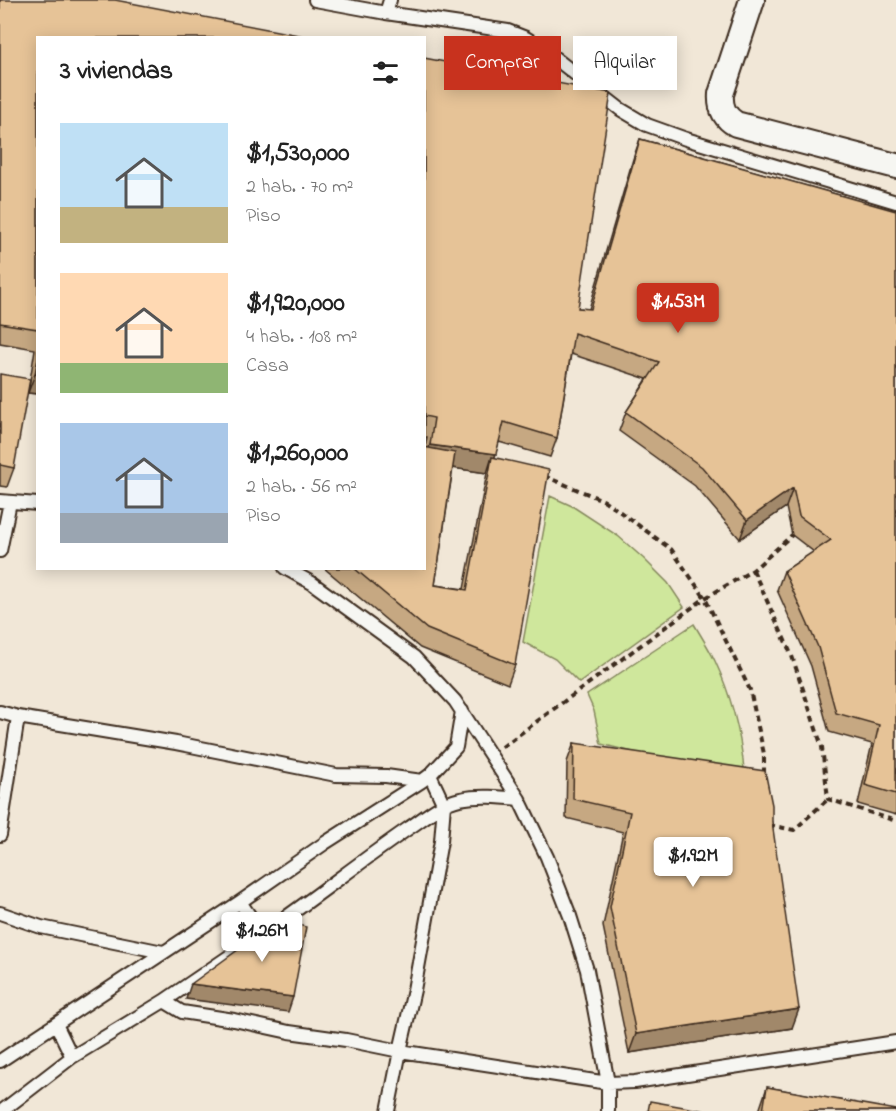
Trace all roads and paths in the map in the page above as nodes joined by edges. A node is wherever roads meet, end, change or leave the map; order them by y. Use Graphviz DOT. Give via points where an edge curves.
graph roads {
  1 [pos="315,0"];
  2 [pos="390,0"];
  3 [pos="752,0"];
  4 [pos="386,13"];
  5 [pos="896,166"];
  6 [pos="896,202"];
  7 [pos="542,476"];
  8 [pos="5,502"];
  9 [pos="36,504"];
  10 [pos="792,536"];
  11 [pos="0,551"];
  12 [pos="289,570"];
  13 [pos="753,570"];
  14 [pos="705,598"];
  15 [pos="0,711"];
  16 [pos="462,711"];
  17 [pos="18,717"];
  18 [pos="491,755"];
  19 [pos="764,777"];
  20 [pos="426,778"];
  21 [pos="519,799"];
  22 [pos="828,799"];
  23 [pos="444,804"];
  24 [pos="896,821"];
  25 [pos="765,833"];
  26 [pos="0,835"];
  27 [pos="240,902"];
  28 [pos="0,913"];
  29 [pos="262,934"];
  30 [pos="163,952"];
  31 [pos="164,1001"];
  32 [pos="56,1024"];
  33 [pos="896,1042"];
  34 [pos="400,1051"];
  35 [pos="72,1058"];
  36 [pos="0,1061"];
  37 [pos="608,1083"];
  38 [pos="2,1111"];
  39 [pos="388,1111"];
  40 [pos="608,1111"];
  1 -- 4 [label="lane"];
  2 -- 4 [label="lane"];
  3 -- 5 [label="street" via="721,94 720,104 729,120"];
  4 -- 6 [label="lane" via="508,31 542,48 620,109 647,125"];
  7 -- 14 [label="path" via="605,501 671,549"];
  8 -- 9 [label="lane"];
  8 -- 11 [label="lane"];
  10 -- 13 [label="path"];
  12 -- 16 [label="lane" via="414,657"];
  13 -- 14 [label="path"];
  13 -- 22 [label="path" via="792,656 819,737"];
  14 -- 18 [label="path"];
  14 -- 19 [label="path" via="750,690 764,754"];
  15 -- 17 [label="lane"];
  16 -- 18 [label="lane"];
  16 -- 20 [label="lane" via="456,747"];
  17 -- 20 [label="lane" via="336,775"];
  17 -- 26 [label="lane"];
  18 -- 21 [label="lane"];
  20 -- 23 [label="lane"];
  20 -- 27 [label="lane"];
  21 -- 23 [label="lane" via="460,799"];
  21 -- 37 [label="lane" via="547,857 587,970"];
  22 -- 24 [label="path"];
  22 -- 25 [label="path" via="794,831 765,824"];
  23 -- 29 [label="lane"];
  23 -- 34 [label="lane" via="441,841"];
  27 -- 29 [label="lane"];
  27 -- 30 [label="lane"];
  28 -- 30 [label="lane" via="41,927"];
  29 -- 31 [label="lane"];
  30 -- 32 [label="lane"];
  31 -- 34 [label="lane" via="182,1012"];
  31 -- 35 [label="lane"];
  32 -- 35 [label="lane"];
  32 -- 36 [label="lane"];
  33 -- 37 [label="lane"];
  34 -- 37 [label="lane"];
  34 -- 39 [label="lane"];
  35 -- 38 [label="lane"];
  37 -- 40 [label="lane"];
}
